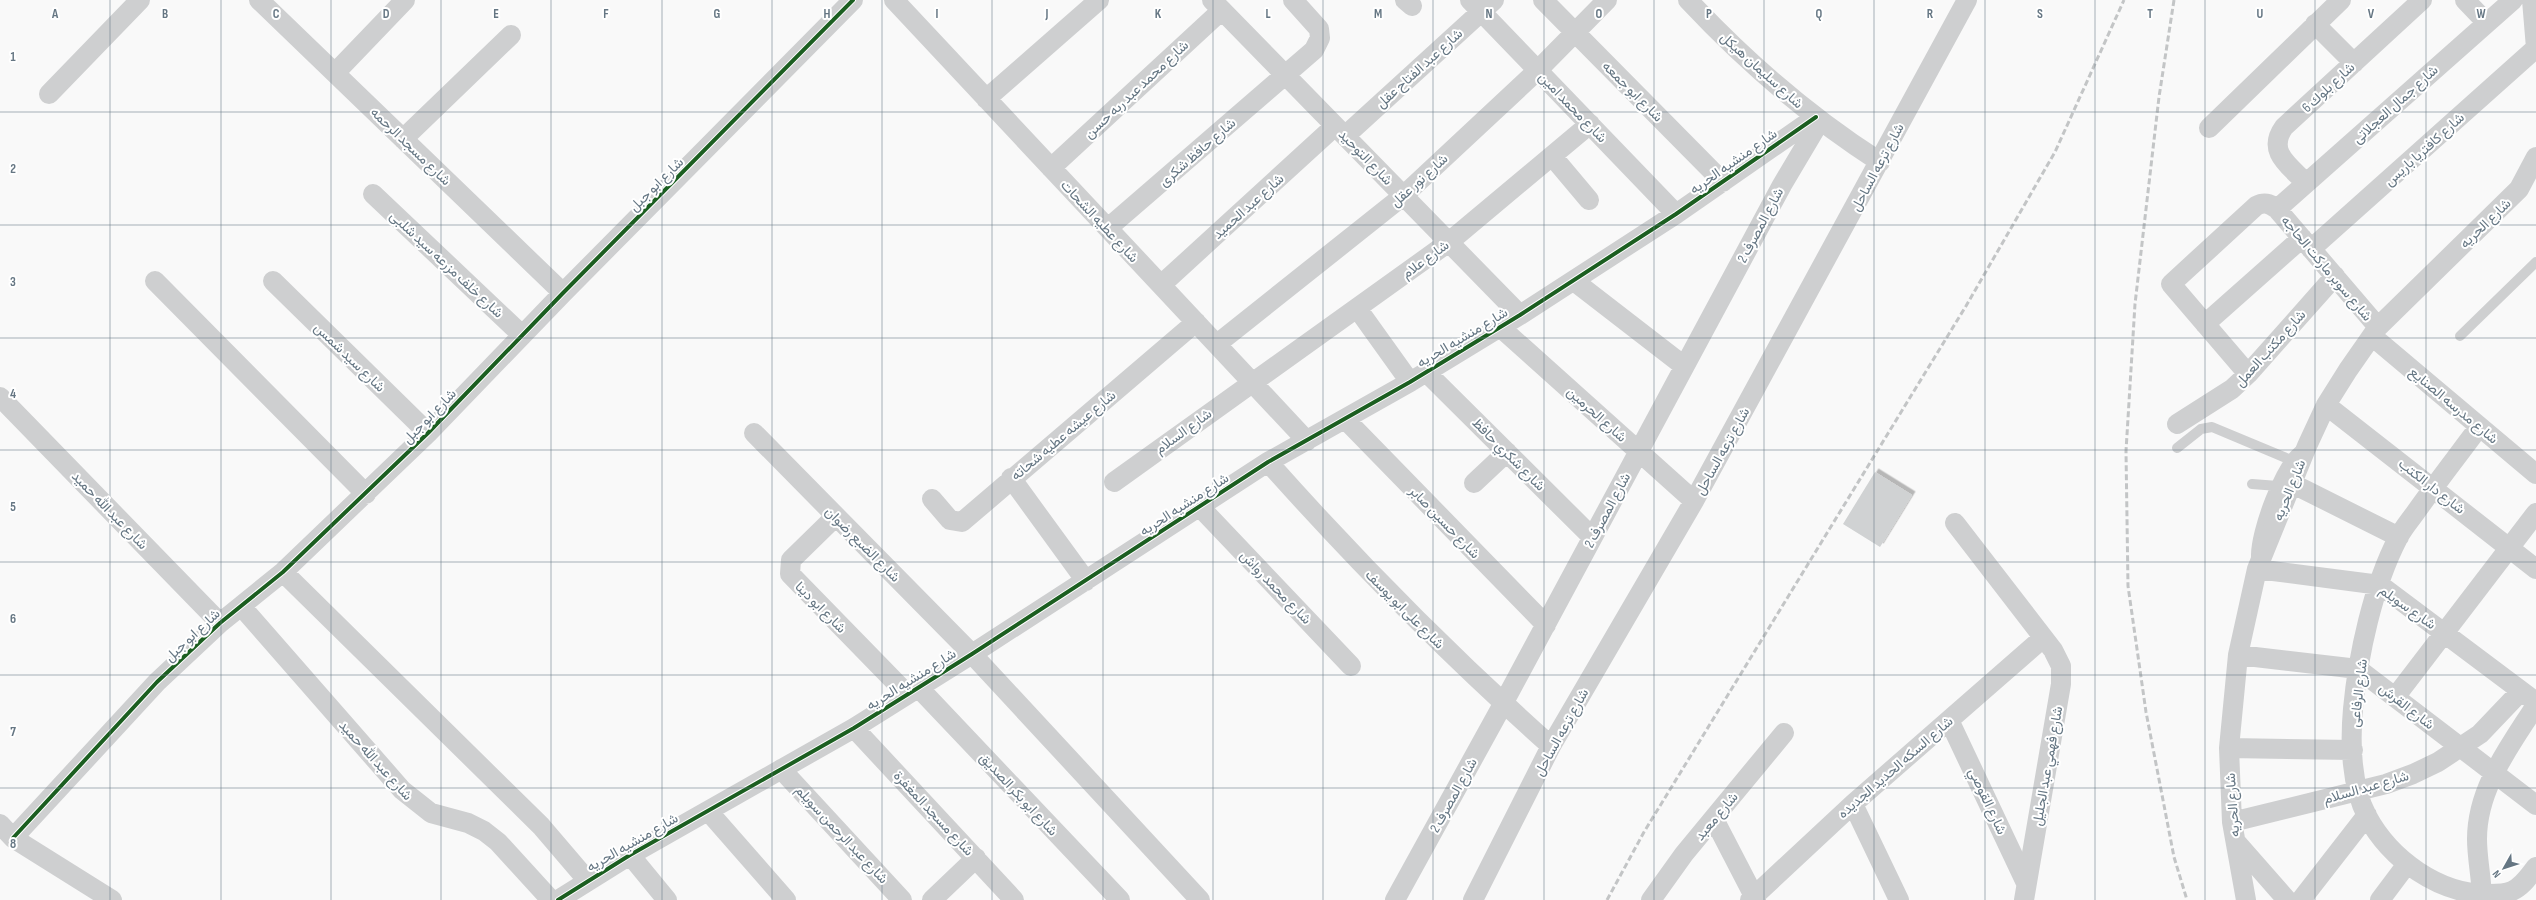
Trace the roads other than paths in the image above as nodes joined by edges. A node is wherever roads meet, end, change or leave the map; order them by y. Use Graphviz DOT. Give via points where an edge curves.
graph roads {
  1 [pos="140,0"];
  2 [pos="259,0"];
  3 [pos="405,0"];
  4 [pos="853,0"];
  5 [pos="894,0"];
  6 [pos="1099,0"];
  7 [pos="1293,0"];
  8 [pos="1543,0"];
  9 [pos="1607,0"];
  10 [pos="1688,0"];
  11 [pos="1967,0"];
  12 [pos="2341,0"];
  13 [pos="2422,0"];
  14 [pos="2465,0"];
  15 [pos="2513,0"];
  16 [pos="2532,0"];
  17 [pos="1482,4"];
  18 [pos="1217,5"];
  19 [pos="2487,23"];
  20 [pos="2315,24"];
  21 [pos="1575,33"];
  22 [pos="511,36"];
  23 [pos="2536,48"];
  24 [pos="2354,63"];
  25 [pos="1538,70"];
  26 [pos="335,73"];
  27 [pos="1286,76"];
  28 [pos="49,94"];
  29 [pos="986,99"];
  30 [pos="1818,119"];
  31 [pos="1590,124"];
  32 [pos="2209,128"];
  33 [pos="1340,131"];
  34 [pos="403,139"];
  35 [pos="1552,156"];
  36 [pos="1880,162"];
  37 [pos="1051,168"];
  38 [pos="2534,170"];
  39 [pos="1723,182"];
  40 [pos="2306,183"];
  41 [pos="373,194"];
  42 [pos="1403,196"];
  43 [pos="1589,200"];
  44 [pos="2277,209"];
  45 [pos="1676,214"];
  46 [pos="1108,228"];
  47 [pos="1449,242"];
  48 [pos="2307,243"];
  49 [pos="2536,262"];
  50 [pos="2335,276"];
  51 [pos="155,281"];
  52 [pos="272,281"];
  53 [pos="1574,281"];
  54 [pos="1161,285"];
  55 [pos="563,293"];
  56 [pos="1357,308"];
  57 [pos="1520,315"];
  58 [pos="1196,322"];
  59 [pos="2205,324"];
  60 [pos="1500,327"];
  61 [pos="2375,331"];
  62 [pos="522,335"];
  63 [pos="2460,336"];
  64 [pos="1217,344"];
  65 [pos="1684,366"];
  66 [pos="2248,374"];
  67 [pos="1418,377"];
  68 [pos="1252,381"];
  69 [pos="0,397"];
  70 [pos="2326,405"];
  71 [pos="1345,420"];
  72 [pos="2177,424"];
  73 [pos="2479,427"];
  74 [pos="428,433"];
  75 [pos="754,434"];
  76 [pos="1307,441"];
  77 [pos="2307,446"];
  78 [pos="2177,448"];
  79 [pos="1639,451"];
  80 [pos="1507,452"];
  81 [pos="2290,460"];
  82 [pos="1268,462"];
  83 [pos="2536,474"];
  84 [pos="1011,478"];
  85 [pos="1114,482"];
  86 [pos="1474,483"];
  87 [pos="2252,484"];
  88 [pos="2284,484"];
  89 [pos="2434,487"];
  90 [pos="366,494"];
  91 [pos="932,499"];
  92 [pos="1694,501"];
  93 [pos="1200,507"];
  94 [pos="2536,513"];
  95 [pos="836,516"];
  96 [pos="1955,523"];
  97 [pos="1592,537"];
  98 [pos="2398,537"];
  99 [pos="2510,548"];
  100 [pos="2257,569"];
  101 [pos="2536,569"];
  102 [pos="283,572"];
  103 [pos="1086,581"];
  104 [pos="2380,585"];
  105 [pos="241,606"];
  106 [pos="220,623"];
  107 [pos="1546,625"];
  108 [pos="2444,633"];
  109 [pos="2043,638"];
  110 [pos="972,654"];
  111 [pos="2238,655"];
  112 [pos="1352,666"];
  113 [pos="2358,669"];
  114 [pos="913,691"];
  115 [pos="2396,696"];
  116 [pos="2528,696"];
  117 [pos="1503,704"];
  118 [pos="2536,705"];
  119 [pos="1949,720"];
  120 [pos="854,728"];
  121 [pos="1784,733"];
  122 [pos="1551,746"];
  123 [pos="2229,748"];
  124 [pos="2461,748"];
  125 [pos="2353,750"];
  126 [pos="781,769"];
  127 [pos="2494,774"];
  128 [pos="2357,791"];
  129 [pos="1853,804"];
  130 [pos="2536,805"];
  131 [pos="708,811"];
  132 [pos="2367,815"];
  133 [pos="1714,819"];
  134 [pos="7,831"];
  135 [pos="2233,831"];
  136 [pos="630,855"];
  137 [pos="976,858"];
  138 [pos="2407,864"];
  139 [pos="2536,867"];
  140 [pos="588,881"];
  141 [pos="2025,892"];
  142 [pos="2458,895"];
  143 [pos="2516,896"];
  144 [pos="2482,897"];
  145 [pos="1753,898"];
  146 [pos="934,899"];
  147 [pos="112,900"];
  148 [pos="551,900"];
  149 [pos="558,900"];
  150 [pos="667,900"];
  151 [pos="786,900"];
  152 [pos="902,900"];
  153 [pos="1014,900"];
  154 [pos="1120,900"];
  155 [pos="1200,900"];
  156 [pos="1395,900"];
  157 [pos="1473,900"];
  158 [pos="1651,900"];
  159 [pos="1899,900"];
  160 [pos="2246,900"];
  161 [pos="2287,900"];
  162 [pos="2301,900"];
  163 [pos="2380,900"];
  1 -- 28 [label="street"];
  2 -- 26 [label="street, شارع مسجد الرحمه"];
  3 -- 26 [label="street"];
  4 -- 55 [label="street, شارع ابو جبل"];
  5 -- 29 [label="street, شارع عطيه الشحات"];
  6 -- 29 [label="street"];
  7 -- 27 [label="street, شارع حافظ شكرى" via="1319,29 1320,38 1314,50"];
  8 -- 21 [label="street, شارع ابو جمعه"];
  9 -- 21 [label="street, شارع نور عقل"];
  10 -- 30 [label="street, شارع سليمان هيكل" via="1752,65"];
  11 -- 36 [label="street, شارع ترعه الساحل"];
  12 -- 20 [label="street"];
  13 -- 24 [label="street, شارع بلوك 6"];
  14 -- 19 [label="street"];
  15 -- 19 [label="street, شارع جمال العجلاتى"];
  16 -- 23 [label="street"];
  17 -- 25 [label="street, شارع محمد امين"];
  17 -- 33 [label="street, شارع عبد الفتاح عقل"];
  18 -- 27 [label="street, شارع التوحيد"];
  18 -- 37 [label="street, شارع محمد عبد ربه حسن"];
  19 -- 40 [label="street, شارع جمال العجلاتى"];
  20 -- 24 [label="street"];
  20 -- 32 [label="street"];
  21 -- 25 [label="street, شارع نور عقل"];
  21 -- 39 [label="street, شارع ابو جمعه"];
  22 -- 34 [label="street"];
  23 -- 48 [label="street, شارع كافتريا باريس"];
  24 -- 40 [label="street, شارع بلوك 6" via="2284,127 2278,136 2276,145 2279,155"];
  25 -- 31 [label="street, شارع محمد امين"];
  25 -- 42 [label="street, شارع نور عقل"];
  26 -- 34 [label="street, شارع مسجد الرحمه"];
  27 -- 33 [label="street, شارع التوحيد"];
  27 -- 46 [label="street, شارع حافظ شكرى"];
  29 -- 37 [label="street, شارع عطيه الشحات"];
  30 -- 36 [label="street, شارع سليمان هيكل"];
  30 -- 39 [label="street, شارع منشيه الحريه"];
  30 -- 65 [label="street, شارع المصرف 2"];
  31 -- 35 [label="street, شارع علام"];
  31 -- 45 [label="street, شارع محمد امين"];
  33 -- 42 [label="street, شارع التوحيد"];
  33 -- 54 [label="street, شارع عبد الحميد"];
  34 -- 55 [label="street, شارع مسجد الرحمه"];
  35 -- 43 [label="street"];
  35 -- 47 [label="street, شارع علام"];
  36 -- 92 [label="street, شارع ترعه الساحل"];
  37 -- 46 [label="street, شارع عطيه الشحات"];
  38 -- 61 [label="street, شارع الحريه" via="2514,194"];
  39 -- 45 [label="street, شارع منشيه الحريه"];
  40 -- 44 [label="street, شارع جمال العجلاتى"];
  41 -- 62 [label="street, شارع خلف مزرعه سيد شلبى"];
  42 -- 47 [label="street, شارع التوحيد"];
  42 -- 64 [label="street, شارع نور عقل"];
  44 -- 48 [label="street, شارع سوبر ماركت الحاجه"];
  44 -- 59 [label="street" via="2271,204 2263,203 2256,206 2171,284"];
  45 -- 53 [label="street, شارع منشيه الحريه"];
  46 -- 54 [label="street, شارع عطيه الشحات"];
  47 -- 56 [label="street, شارع علام"];
  47 -- 57 [label="street, شارع التوحيد"];
  48 -- 50 [label="street, شارع سوبر ماركت الحاجه"];
  48 -- 59 [label="street, شارع كافتريا باريس"];
  49 -- 63 [label="lane"];
  50 -- 61 [label="street, شارع سوبر ماركت الحاجه"];
  50 -- 66 [label="street, شارع مكتب العمل"];
  51 -- 90 [label="street"];
  52 -- 74 [label="street, شارع سيد شمس"];
  53 -- 57 [label="street, شارع منشيه الحريه"];
  53 -- 65 [label="street"];
  54 -- 58 [label="street, شارع عطيه الشحات"];
  55 -- 62 [label="street, شارع ابو جبل"];
  56 -- 67 [label="street, شارع شكري حافظ"];
  56 -- 68 [label="street, شارع علام"];
  57 -- 60 [label="street, شارع منشيه الحريه"];
  58 -- 64 [label="street, شارع عطيه الشحات"];
  58 -- 84 [label="street, شارع عيشه عطيه شحاته"];
  59 -- 66 [label="street"];
  60 -- 67 [label="street, شارع منشيه الحريه"];
  60 -- 79 [label="street, شارع الحرمين"];
  61 -- 70 [label="street, شارع الحريه"];
  61 -- 73 [label="street, شارع مدرسه الصنايع"];
  62 -- 74 [label="street, شارع ابو جبل"];
  64 -- 68 [label="street, شارع عطيه الشحات"];
  65 -- 79 [label="street, شارع المصرف 2"];
  66 -- 72 [label="street, شارع مكتب العمل" via="2232,389"];
  67 -- 71 [label="street, شارع منشيه الحريه"];
  67 -- 80 [label="street, شارع شكري حافظ"];
  68 -- 76 [label="street, شارع عطيه الشحات"];
  68 -- 85 [label="street, شارع السلام"];
  69 -- 106 [label="street, شارع عبد الله حميد"];
  70 -- 77 [label="street, شارع الحريه"];
  70 -- 89 [label="street, شارع دار الكتب"];
  71 -- 76 [label="street, شارع منشيه الحريه"];
  71 -- 107 [label="street, شارع حسين صابر"];
  73 -- 83 [label="street, شارع مدرسه الصنايع"];
  73 -- 89 [label="street, شارع الرفاعى"];
  74 -- 90 [label="street, شارع ابو جبل"];
  75 -- 95 [label="street, شارع الضبع رضوان"];
  76 -- 82 [label="street, شارع منشيه الحريه"];
  77 -- 81 [label="lane"];
  77 -- 88 [label="street, شارع الحريه"];
  78 -- 81 [label="lane" via="2201,429 2212,428"];
  79 -- 92 [label="street, شارع الحرمين"];
  79 -- 97 [label="street, شارع المصرف 2"];
  80 -- 86 [label="street"];
  80 -- 97 [label="street, شارع شكري حافظ"];
  81 -- 88 [label="lane"];
  82 -- 93 [label="street, شارع منشيه الحريه"];
  82 -- 117 [label="street, شارع على ابو يوسف" via="1343,546 1422,627"];
  84 -- 91 [label="street, شارع عيشه عطيه شحاته" via="962,522 950,520"];
  84 -- 103 [label="street"];
  87 -- 88 [label="lane"];
  88 -- 98 [label="street"];
  88 -- 100 [label="street, شارع الحريه"];
  89 -- 98 [label="street, شارع الرفاعى"];
  89 -- 99 [label="street, شارع دار الكتب"];
  90 -- 102 [label="street, شارع ابو جبل"];
  92 -- 122 [label="street, شارع ترعه الساحل"];
  93 -- 103 [label="street, شارع منشيه الحريه"];
  93 -- 112 [label="street, شارع محمد رواش"];
  94 -- 99 [label="street"];
  95 -- 110 [label="street, شارع الضبع رضوان"];
  95 -- 114 [label="street, شارع ابو دينا" via="791,560 790,574"];
  96 -- 109 [label="street, شارع فهمي عبد الجليل"];
  97 -- 107 [label="street, شارع المصرف 2"];
  98 -- 104 [label="street, شارع الرفاعى"];
  99 -- 101 [label="street, شارع دار الكتب"];
  99 -- 108 [label="street"];
  100 -- 104 [label="street, شارع سويلم"];
  100 -- 111 [label="street, شارع الحريه"];
  102 -- 105 [label="street, شارع ابو جبل"];
  102 -- 140 [label="street" via="541,826"];
  103 -- 110 [label="street, شارع منشيه الحريه"];
  104 -- 108 [label="street, شارع سويلم"];
  104 -- 113 [label="street, شارع الرفاعى"];
  105 -- 106 [label="street, شارع ابو جبل"];
  105 -- 148 [label="street, شارع عبد الله حميد" via="402,790 431,813 468,822 484,831 498,842"];
  106 -- 134 [label="street, شارع ابو جبل" via="156,682"];
  107 -- 117 [label="street, شارع المصرف 2"];
  108 -- 115 [label="street"];
  108 -- 116 [label="street, شارع سويلم"];
  109 -- 119 [label="street, شارع السكه الحديد الجديده"];
  109 -- 141 [label="street, شارع فهمي عبد الجليل" via="2058,658 2062,675"];
  110 -- 114 [label="street, شارع منشيه الحريه"];
  110 -- 155 [label="street, شارع الضبع رضوان"];
  111 -- 113 [label="street, شارع القرش"];
  111 -- 123 [label="street, شارع الحريه"];
  113 -- 115 [label="street, شارع القرش"];
  113 -- 125 [label="street, شارع الرفاعى" via="2353,710"];
  114 -- 120 [label="street, شارع منشيه الحريه"];
  114 -- 154 [label="street, شارع ابو بكر الصديق"];
  115 -- 124 [label="street, شارع القرش"];
  116 -- 124 [label="street, شارع عبد السلام"];
  117 -- 122 [label="street, شارع على ابو يوسف"];
  117 -- 156 [label="street, شارع المصرف 2"];
  118 -- 127 [label="street"];
  119 -- 129 [label="street, شارع السكه الحديد الجديده"];
  119 -- 141 [label="street, شارع القوصي"];
  120 -- 126 [label="street, شارع منشيه الحريه"];
  120 -- 137 [label="street, شارع مسجد المغفرة"];
  121 -- 133 [label="street, شارع معبد"];
  122 -- 157 [label="street, شارع ترعه الساحل"];
  123 -- 125 [label="street"];
  123 -- 135 [label="street, شارع الحريه"];
  124 -- 127 [label="street, شارع القرش"];
  124 -- 128 [label="street, شارع عبد السلام" via="2413,774"];
  125 -- 128 [label="street, شارع الرفاعى"];
  126 -- 131 [label="street, شارع منشيه الحريه"];
  126 -- 152 [label="street, شارع عبد الرحمن سويلم"];
  127 -- 130 [label="street, شارع القرش"];
  127 -- 144 [label="street" via="2485,794 2477,839"];
  128 -- 132 [label="street, شارع الرفاعى"];
  128 -- 135 [label="street, شارع عبد السلام"];
  129 -- 145 [label="street, شارع السكه الحديد الجديده"];
  129 -- 159 [label="street"];
  131 -- 136 [label="street, شارع منشيه الحريه"];
  131 -- 151 [label="street"];
  132 -- 138 [label="street, شارع الرفاعى" via="2384,842"];
  132 -- 162 [label="street"];
  133 -- 145 [label="street"];
  133 -- 158 [label="street, شارع معبد"];
  134 -- 147 [label="street"];
  135 -- 160 [label="street, شارع الحريه"];
  135 -- 161 [label="street"];
  136 -- 140 [label="street, شارع منشيه الحريه"];
  136 -- 150 [label="street"];
  137 -- 146 [label="street"];
  137 -- 153 [label="street, شارع مسجد المغفرة"];
  138 -- 142 [label="street, شارع الرفاعى"];
  138 -- 163 [label="street"];
  139 -- 143 [label="street"];
  140 -- 149 [label="street, شارع منشيه الحريه"];
  142 -- 144 [label="street, شارع الرفاعى"];
  143 -- 144 [label="street, شارع الرفاعى"];
}
